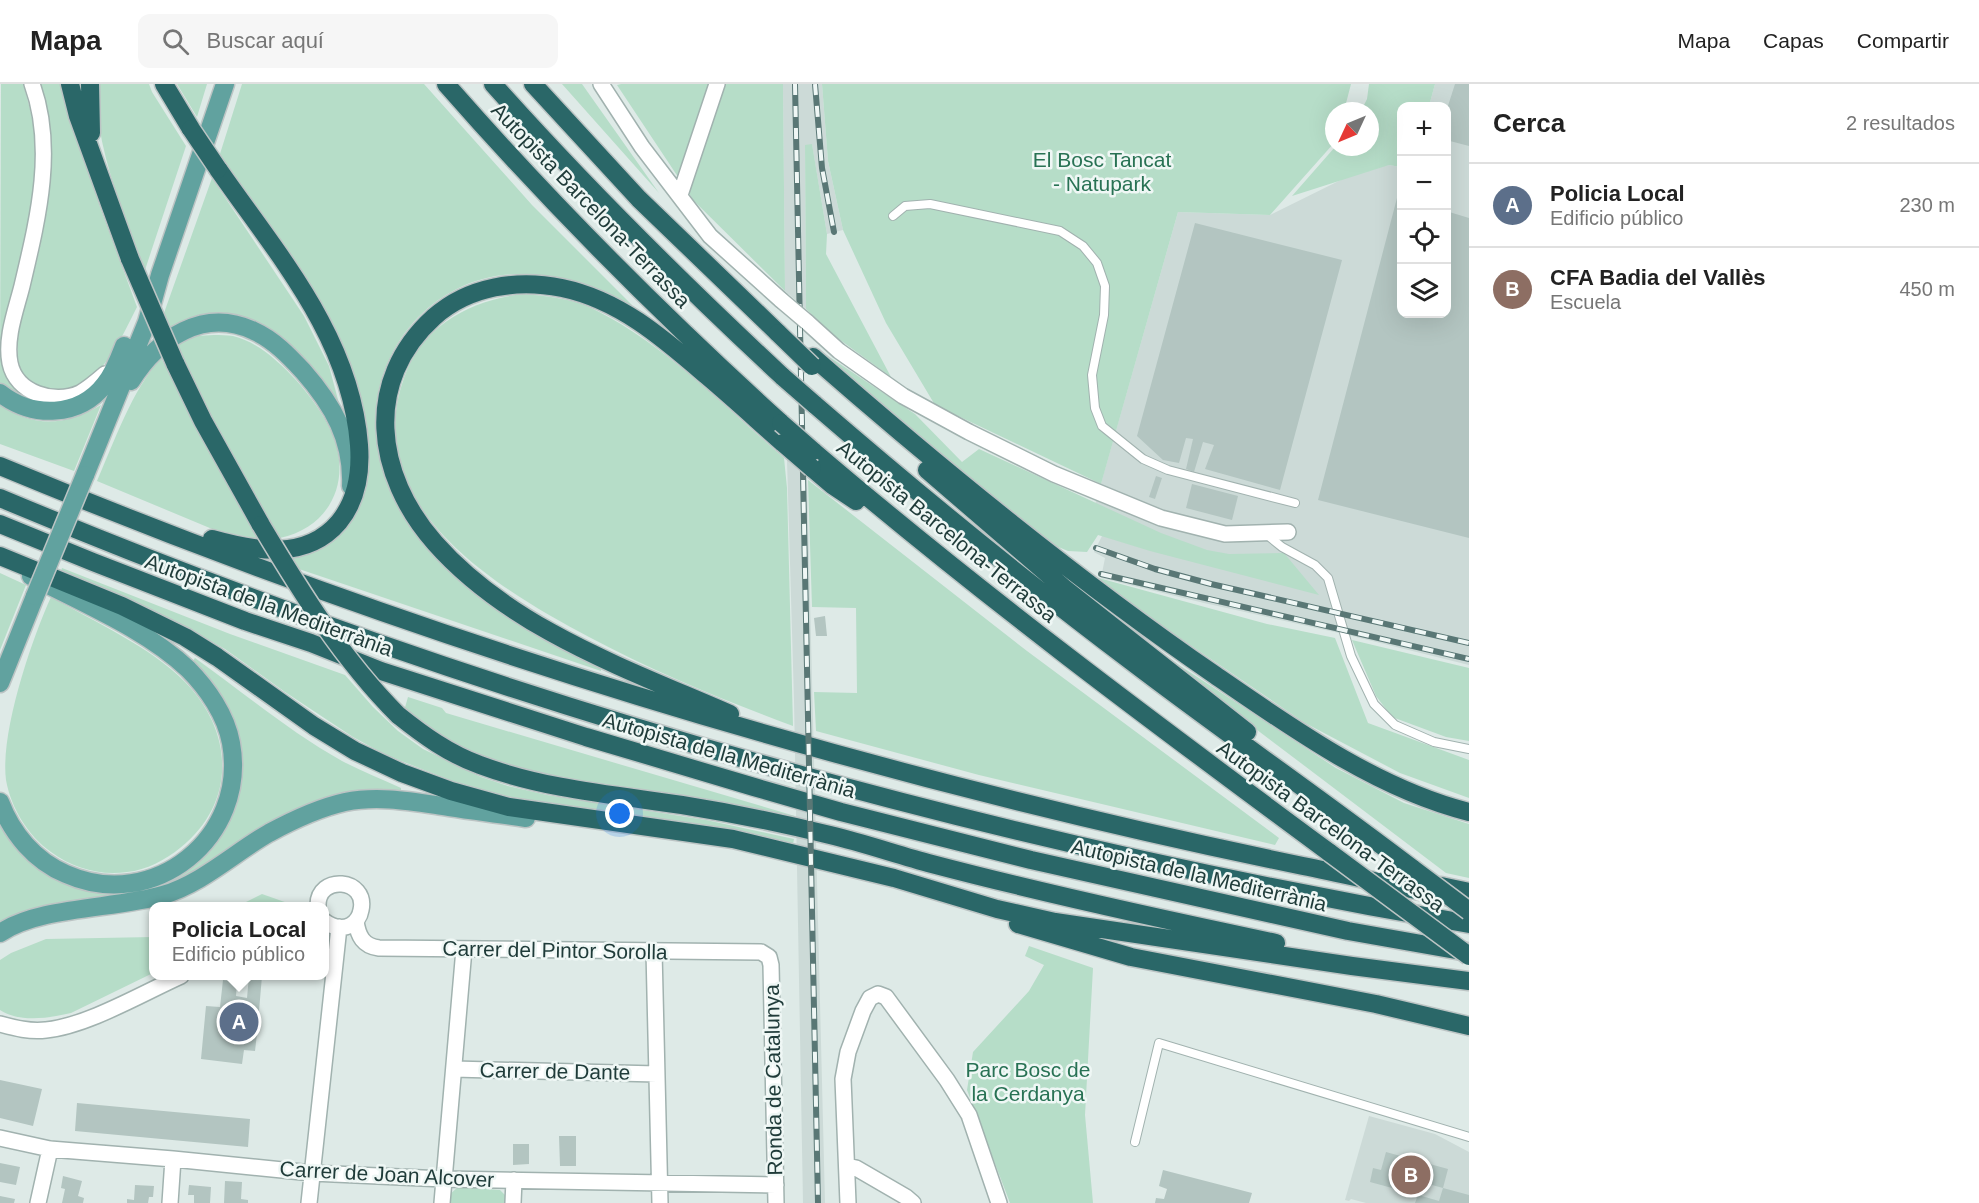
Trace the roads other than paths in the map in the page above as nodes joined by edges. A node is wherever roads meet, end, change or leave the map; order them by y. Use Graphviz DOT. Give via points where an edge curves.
graph roads {
  1 [pos="33,84"];
  2 [pos="70,84"];
  3 [pos="90,84"];
  4 [pos="164,84"];
  5 [pos="225,84"];
  6 [pos="446,84"];
  7 [pos="493,84"];
  8 [pos="533,84"];
  9 [pos="601,84"];
  10 [pos="717,84"];
  11 [pos="98,171"];
  12 [pos="680,195"];
  13 [pos="893,216"];
  14 [pos="160,275"];
  15 [pos="129,335"];
  16 [pos="812,362"];
  17 [pos="0,393"];
  18 [pos="110,415"];
  19 [pos="812,459"];
  20 [pos="0,466"];
  21 [pos="0,498"];
  22 [pos="1295,503"];
  23 [pos="106,510"];
  24 [pos="342,517"];
  25 [pos="0,524"];
  26 [pos="1288,532"];
  27 [pos="1265,533"];
  28 [pos="0,556"];
  29 [pos="0,561"];
  30 [pos="2,678"];
  31 [pos="0,696"];
  32 [pos="789,741"];
  33 [pos="1469,749"];
  34 [pos="0,802"];
  35 [pos="1469,812"];
  36 [pos="640,825"];
  37 [pos="1379,843"];
  38 [pos="841,866"];
  39 [pos="1318,869"];
  40 [pos="1469,892"];
  41 [pos="1469,900"];
  42 [pos="318,902"];
  43 [pos="1469,911"];
  44 [pos="356,921"];
  45 [pos="332,924"];
  46 [pos="1469,924"];
  47 [pos="0,933"];
  48 [pos="464,949"];
  49 [pos="654,951"];
  50 [pos="1469,954"];
  51 [pos="769,957"];
  52 [pos="329,961"];
  53 [pos="1444,977"];
  54 [pos="171,980"];
  55 [pos="328,980"];
  56 [pos="1469,981"];
  57 [pos="1,1024"];
  58 [pos="1469,1026"];
  59 [pos="454,1069"];
  60 [pos="657,1074"];
  61 [pos="1469,1137"];
  62 [pos="0,1138"];
  63 [pos="1135,1142"];
  64 [pos="50,1149"];
  65 [pos="173,1159"];
  66 [pos="847,1166"];
  67 [pos="312,1173"];
  68 [pos="444,1179"];
  69 [pos="514,1180"];
  70 [pos="660,1183"];
  71 [pos="776,1185"];
  72 [pos="996,1201"];
  73 [pos="38,1203"];
  74 [pos="170,1203"];
  75 [pos="309,1203"];
  76 [pos="442,1203"];
  77 [pos="513,1203"];
  78 [pos="660,1203"];
  79 [pos="776,1203"];
  80 [pos="848,1203"];
  81 [pos="913,1203"];
  1 -- 15 [label="street" via="42,119 42,175 39,206 11,333 12,371 35,393 68,397 92,386 104,375"];
  2 -- 11 [label="highway"];
  3 -- 11 [label="highway" via="90,128"];
  4 -- 24 [label="highway, bridge" via="312,306 340,360 355,415 360,456 356,489"];
  5 -- 14 [label="main road"];
  6 -- 19 [label="highway, Autopista Barcelona-Terrassa, bridge" via="618,269 781,423"];
  7 -- 37 [label="highway, Autopista Barcelona-Terrassa, bridge" via="697,297 921,496 1220,728"];
  8 -- 16 [label="highway, bridge" via="639,199"];
  9 -- 12 [label="street" via="642,147"];
  10 -- 12 [label="street"];
  11 -- 53 [label="highway, bridge" via="130,259 175,363 261,525 350,662 380,697 423,735 478,765 513,776 734,814 1146,915"];
  12 -- 27 [label="street, bridge" via="710,236 781,300 839,351 903,396 1054,474 1161,518 1225,534"];
  13 -- 22 [label="lane" via="905,206 930,204 1060,231 1083,246 1097,263 1105,286 1104,315 1092,375 1095,408 1102,426 1143,459 1168,470"];
  14 -- 15 [label="main road"];
  14 -- 18 [label="main road" via="147,322"];
  15 -- 17 [label="main road" via="105,384 79,406 56,411 30,409"];
  16 -- 35 [label="highway" via="974,494 1184,653 1339,756 1380,778"];
  16 -- 37 [label="highway" via="1019,551 1328,795"];
  18 -- 24 [label="main road" via="149,356 174,335 214,323 235,324 255,331 281,348 296,364 324,397 341,427 351,470 349,500"];
  18 -- 30 [label="main road, bridge"];
  19 -- 32 [label="highway, bridge" via="783,443 636,318 593,298 546,285 491,288 464,297 441,311 405,349 391,381 386,412 387,450 397,485 420,525 470,578 570,642"];
  19 -- 50 [label="highway, Autopista Barcelona-Terrassa, bridge" via="1143,715"];
  20 -- 23 [label="highway"];
  21 -- 46 [label="highway, Autopista de la Mediterrània" via="251,598 391,648 752,761 1021,833 1148,862"];
  23 -- 24 [label="highway" via="242,548 262,550 314,542"];
  23 -- 32 [label="highway" via="482,646"];
  25 -- 50 [label="highway, Autopista de la Mediterrània" via="381,671 765,790 1054,866"];
  26 -- 27 [label="street"];
  27 -- 33 [label="lane" via="1315,565 1328,578 1352,656 1374,704 1395,725 1434,742"];
  28 -- 36 [label="highway" via="122,606 185,637 332,738 402,773 509,807"];
  29 -- 34 [label="main road" via="145,636 173,656 216,704 231,740 234,759 229,797 214,832 188,859 141,882 106,885 57,870 25,844"];
  30 -- 31 [label="main road"];
  32 -- 39 [label="highway" via="1103,823"];
  36 -- 38 [label="highway" via="733,839"];
  36 -- 47 [label="main road" via="605,828 391,799 347,802 290,822 207,875 165,894 44,916"];
  37 -- 43 [label="highway, Autopista Barcelona-Terrassa, bridge"];
  38 -- 53 [label="highway" via="1055,922"];
  38 -- 58 [label="highway" via="1131,957"];
  39 -- 40 [label="highway"];
  39 -- 41 [label="highway"];
  42 -- 44 [label="street" via="330,885 350,885 362,902"];
  44 -- 45 [label="street" via="345,927"];
  44 -- 48 [label="street, Carrer del Pintor Sorolla" via="360,938 372,947"];
  45 -- 52 [label="street"];
  48 -- 49 [label="street, Carrer del Pintor Sorolla"];
  48 -- 59 [label="street"];
  49 -- 51 [label="street, Carrer del Pintor Sorolla" via="761,952"];
  49 -- 60 [label="street"];
  51 -- 71 [label="street, Ronda de Catalunya"];
  53 -- 56 [label="highway"];
  54 -- 57 [label="street" via="63,1027 32,1030"];
  55 -- 67 [label="street"];
  59 -- 60 [label="street, Carrer de Dante"];
  59 -- 68 [label="street"];
  60 -- 70 [label="street"];
  61 -- 63 [label="lane" via="1159,1043"];
  62 -- 64 [label="street, Carrer de Joan Alcover"];
  64 -- 65 [label="street, Carrer de Joan Alcover"];
  64 -- 73 [label="street"];
  65 -- 67 [label="street, Carrer de Joan Alcover"];
  65 -- 74 [label="street"];
  66 -- 72 [label="street" via="843,1079 848,1052 870,998 878,994 886,997 969,1115"];
  66 -- 80 [label="street"];
  66 -- 81 [label="street"];
  67 -- 68 [label="street, Carrer de Joan Alcover"];
  67 -- 75 [label="street"];
  68 -- 69 [label="street, Carrer de Joan Alcover"];
  68 -- 76 [label="street"];
  69 -- 70 [label="street, Carrer de Joan Alcover"];
  69 -- 77 [label="street"];
  70 -- 71 [label="street, Carrer de Joan Alcover"];
  70 -- 78 [label="street"];
  71 -- 79 [label="street, Ronda de Catalunya"];
}
